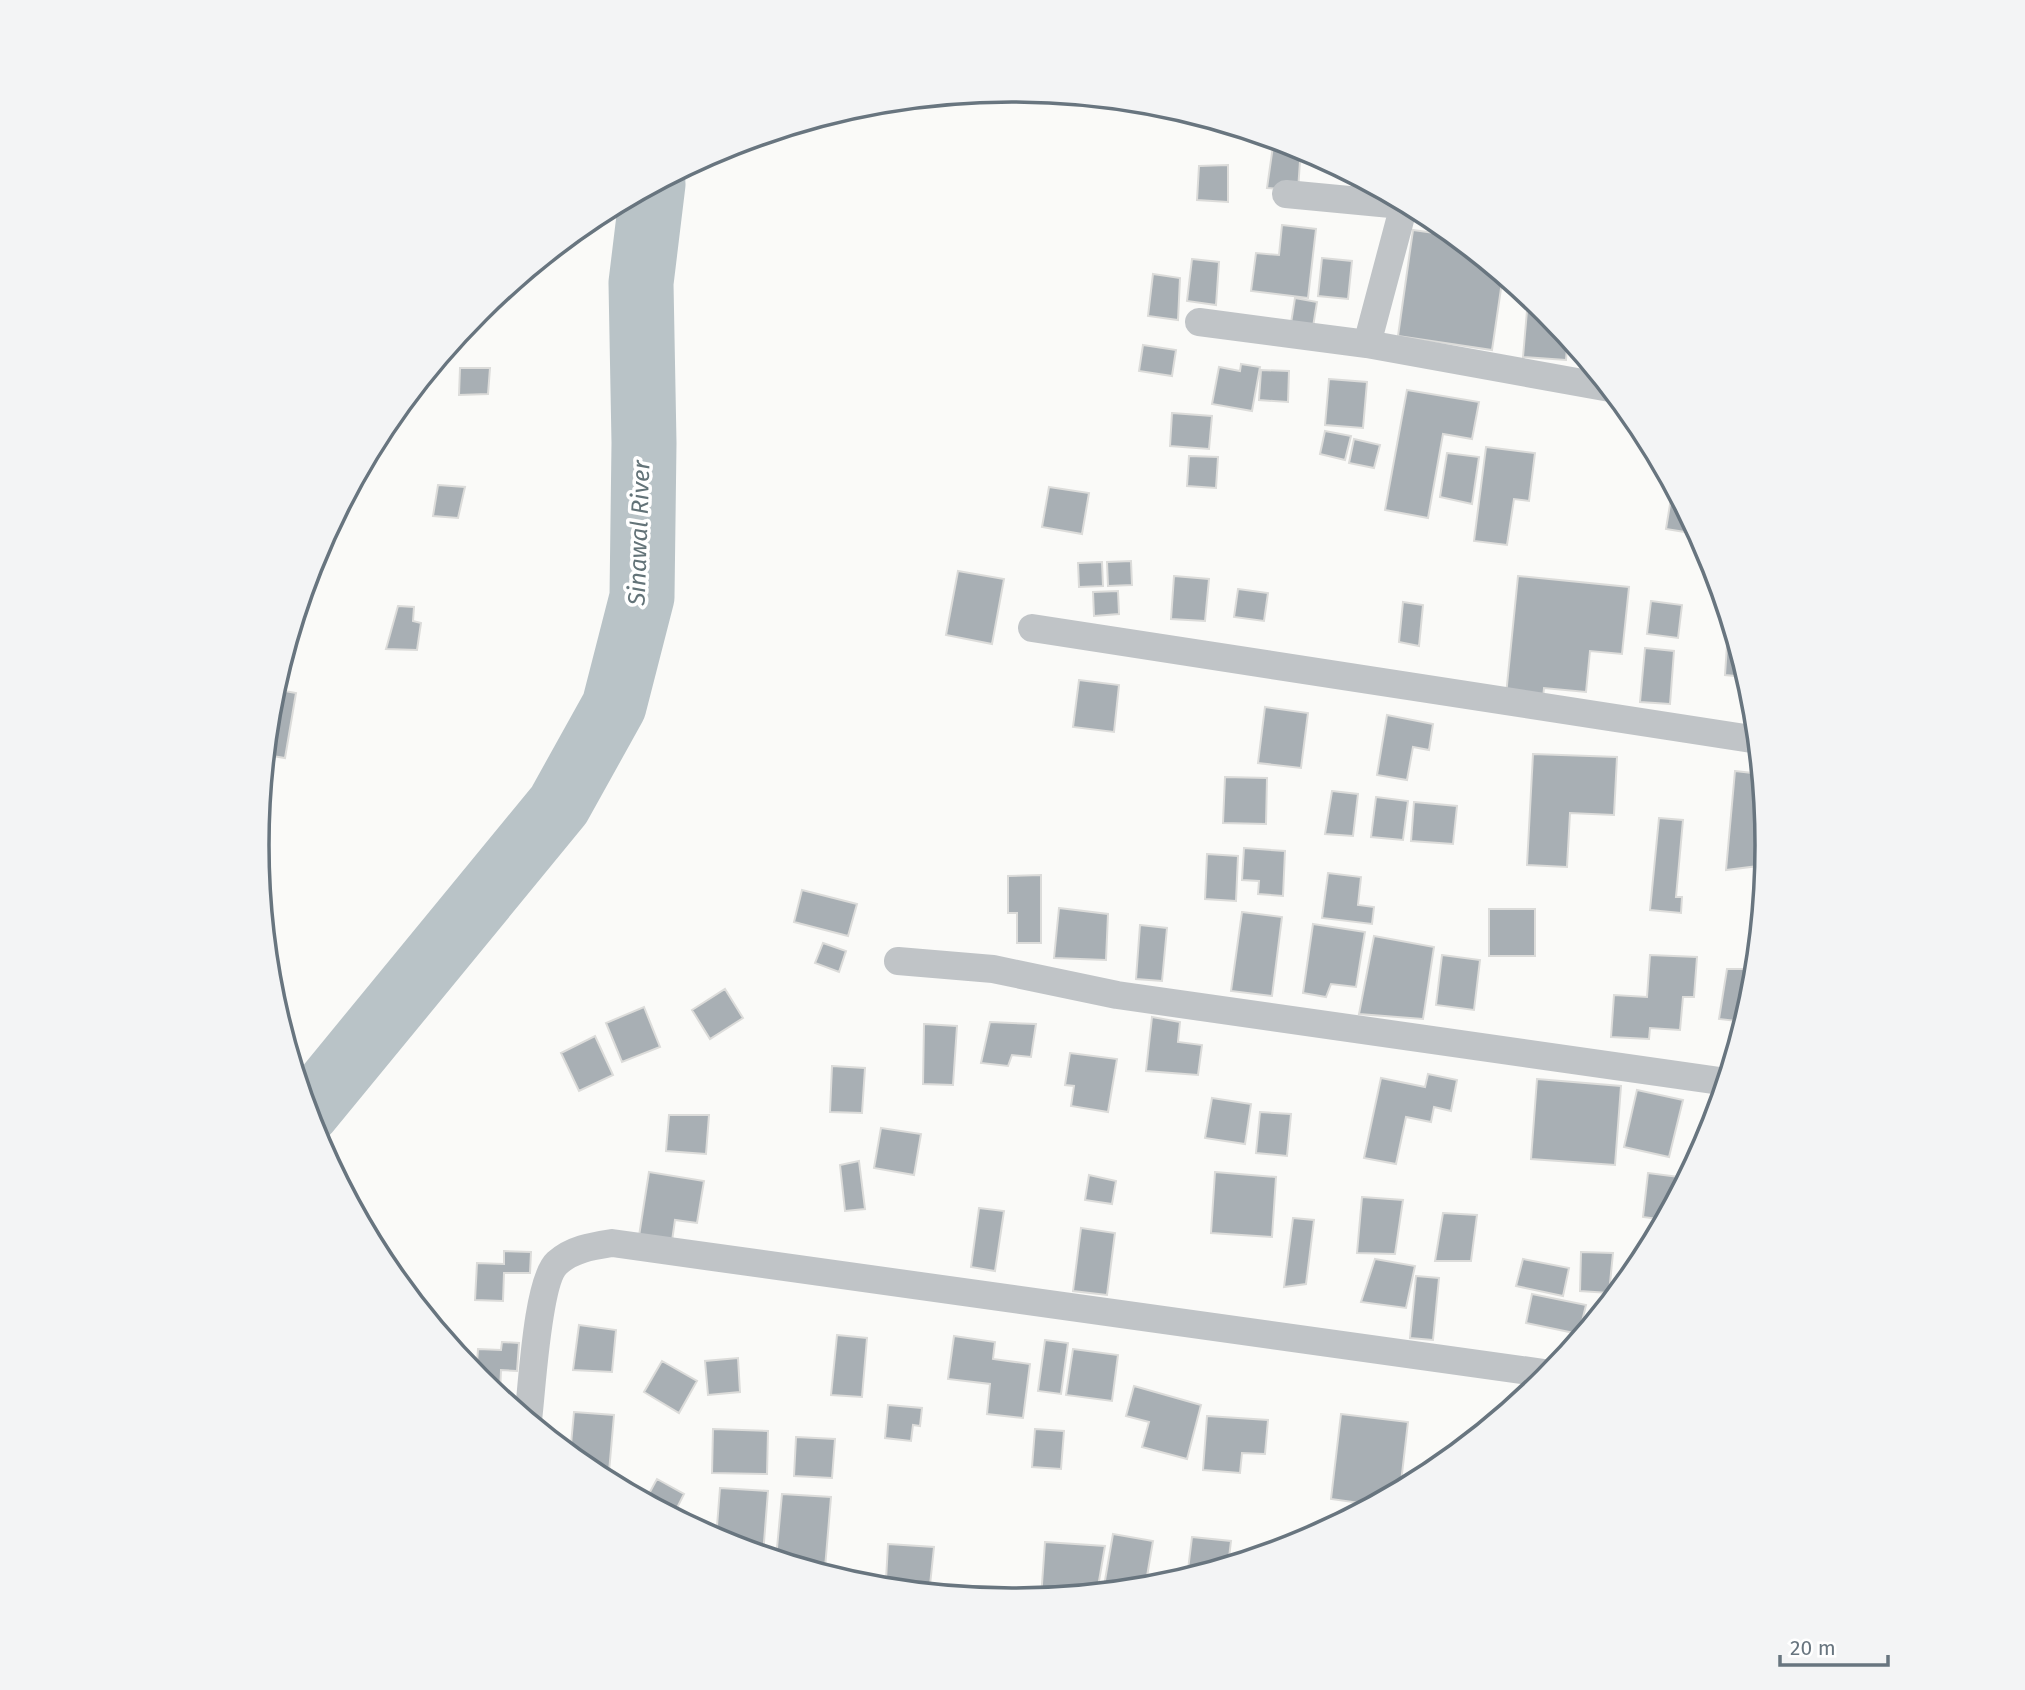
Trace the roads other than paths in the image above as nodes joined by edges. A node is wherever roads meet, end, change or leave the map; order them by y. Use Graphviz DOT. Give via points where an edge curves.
graph roads {
  1 [pos="1286,194"];
  2 [pos="1389,204"];
  3 [pos="1406,214"];
  4 [pos="1199,322"];
  5 [pos="1367,344"];
  6 [pos="1597,386"];
  7 [pos="1032,628"];
  8 [pos="1748,739"];
  9 [pos="898,961"];
  10 [pos="1718,1081"];
  11 [pos="1537,1372"];
  12 [pos="529,1410"];
  1 -- 2 [label="street"];
  3 -- 5 [label="street"];
  4 -- 5 [label="street"];
  5 -- 6 [label="street"];
  7 -- 8 [label="street"];
  9 -- 10 [label="street" via="993,970 1117,995"];
  11 -- 12 [label="street" via="612,1242 574,1251 555,1264 542,1295"];
}
